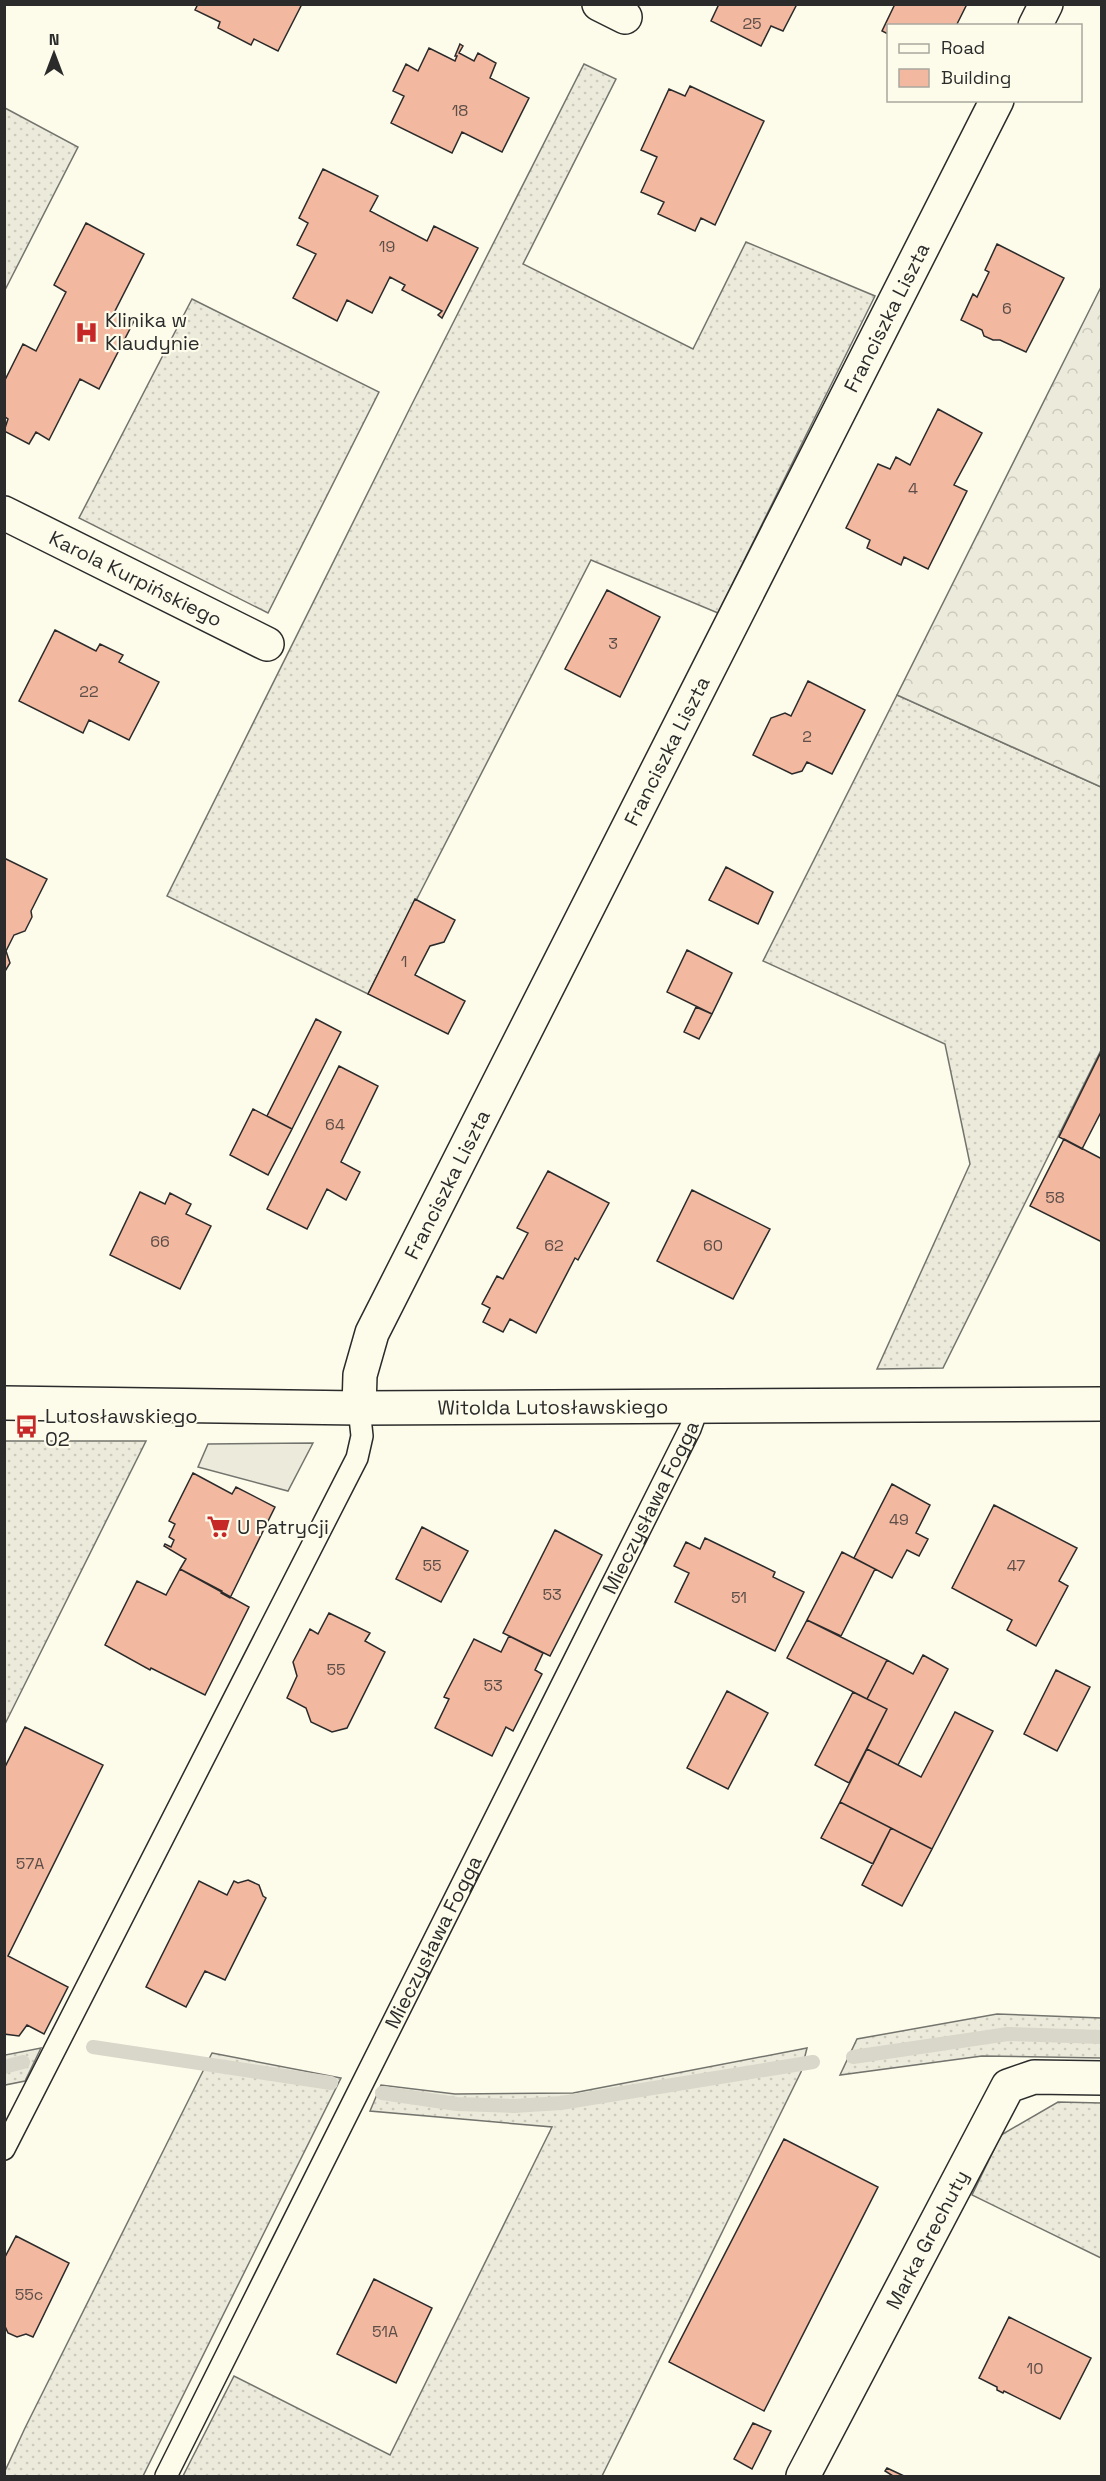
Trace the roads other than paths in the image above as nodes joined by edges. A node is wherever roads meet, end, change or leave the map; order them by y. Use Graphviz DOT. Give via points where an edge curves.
graph roads {
  1 [pos="1046,4"];
  2 [pos="1036,24"];
  3 [pos="996,102"];
  4 [pos="4,513"];
  5 [pos="267,645"];
  6 [pos="4,1403"];
  7 [pos="1101,1404"];
  8 [pos="698,1407"];
  9 [pos="359,1408"];
  10 [pos="1101,2078"];
  11 [pos="4,2149"];
  12 [pos="166,2476"];
  13 [pos="803,2476"];
  1 -- 2 [label="street"];
  3 -- 9 [label="street, Franciszka Liszta" via="372,1333 360,1375"];
  4 -- 5 [label="street, Karola Kurpińskiego"];
  6 -- 9 [label="street, Witolda Lutosławskiego"];
  7 -- 8 [label="street, Witolda Lutosławskiego"];
  8 -- 9 [label="street, Witolda Lutosławskiego"];
  8 -- 12 [label="lane, Mieczysława Fogga"];
  9 -- 11 [label="lane" via="362,1436 357,1458"];
  10 -- 13 [label="street, Marka Grechuty" via="1034,2077 1008,2086"];
}
